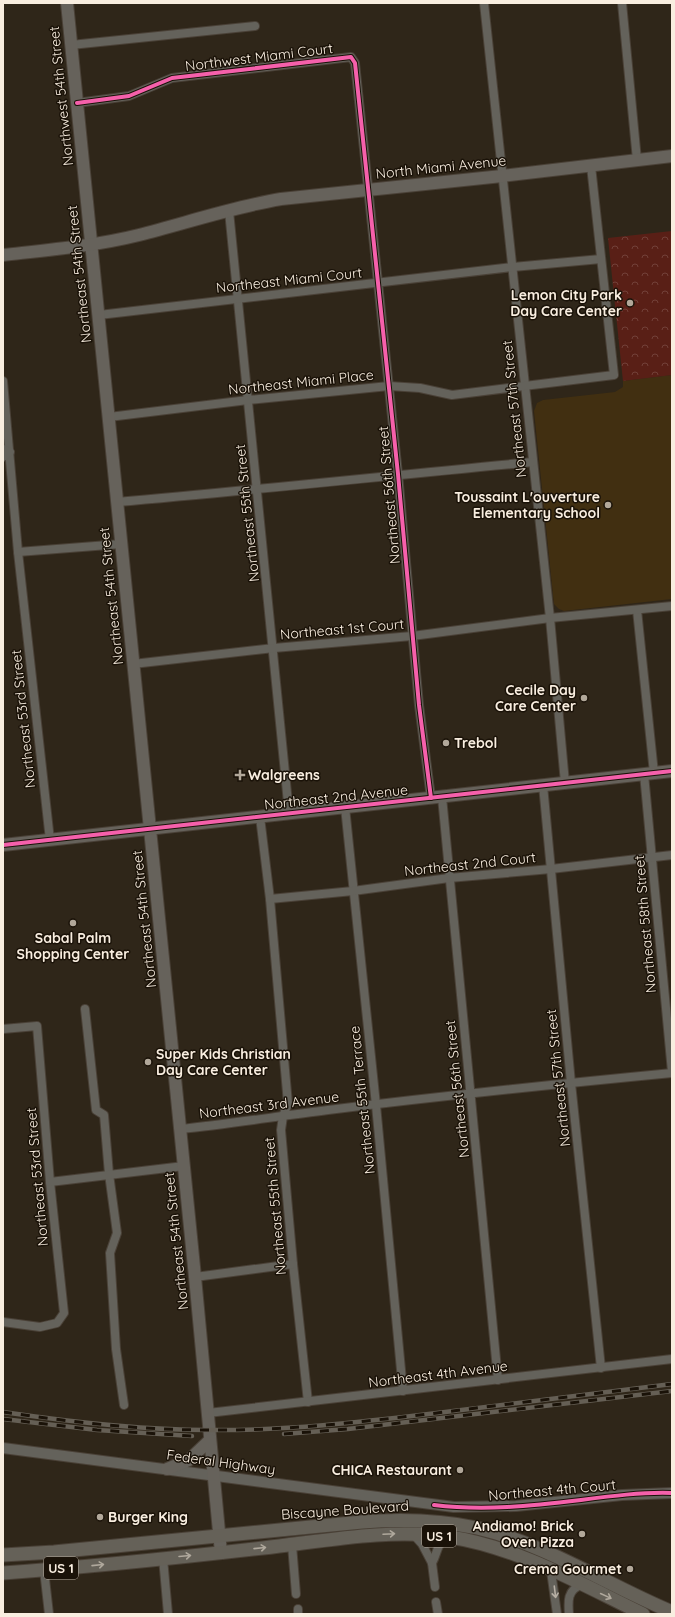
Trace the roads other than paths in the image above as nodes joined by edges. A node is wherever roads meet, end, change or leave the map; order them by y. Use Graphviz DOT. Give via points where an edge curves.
graph roads {
  1 [pos="67,3"];
  2 [pos="484,3"];
  3 [pos="622,3"];
  4 [pos="255,26"];
  5 [pos="71,45"];
  6 [pos="351,57"];
  7 [pos="77,103"];
  8 [pos="672,156"];
  9 [pos="638,160"];
  10 [pos="591,166"];
  11 [pos="502,176"];
  12 [pos="86,186"];
  13 [pos="368,190"];
  14 [pos="229,211"];
  15 [pos="92,244"];
  16 [pos="3,255"];
  17 [pos="601,259"];
  18 [pos="513,267"];
  19 [pos="378,284"];
  20 [pos="238,298"];
  21 [pos="99,315"];
  22 [pos="3,381"];
  23 [pos="525,385"];
  24 [pos="389,386"];
  25 [pos="248,400"];
  26 [pos="109,417"];
  27 [pos="5,452"];
  28 [pos="533,462"];
  29 [pos="398,474"];
  30 [pos="257,490"];
  31 [pos="117,502"];
  32 [pos="121,544"];
  33 [pos="18,552"];
  34 [pos="672,606"];
  35 [pos="637,610"];
  36 [pos="550,618"];
  37 [pos="412,636"];
  38 [pos="274,648"];
  39 [pos="133,664"];
  40 [pos="672,771"];
  41 [pos="649,774"];
  42 [pos="565,783"];
  43 [pos="544,785"];
  44 [pos="436,797"];
  45 [pos="345,807"];
  46 [pos="289,814"];
  47 [pos="260,817"];
  48 [pos="150,829"];
  49 [pos="50,840"];
  50 [pos="3,845"];
  51 [pos="672,855"];
  52 [pos="651,857"];
  53 [pos="551,869"];
  54 [pos="449,878"];
  55 [pos="353,890"];
  56 [pos="270,899"];
  57 [pos="85,1009"];
  58 [pos="3,1029"];
  59 [pos="672,1072"];
  60 [pos="571,1083"];
  61 [pos="471,1094"];
  62 [pos="376,1105"];
  63 [pos="284,1116"];
  64 [pos="180,1129"];
  65 [pos="184,1166"];
  66 [pos="109,1174"];
  67 [pos="50,1182"];
  68 [pos="293,1264"];
  69 [pos="196,1277"];
  70 [pos="3,1322"];
  71 [pos="672,1359"];
  72 [pos="602,1368"];
  73 [pos="498,1380"];
  74 [pos="403,1391"];
  75 [pos="308,1402"];
  76 [pos="124,1405"];
  77 [pos="208,1414"];
  78 [pos="210,1440"];
  79 [pos="3,1448"];
  80 [pos="167,1469"];
  81 [pos="214,1475"];
  82 [pos="672,1493"];
  83 [pos="434,1505"];
  84 [pos="413,1534"];
  85 [pos="220,1536"];
  86 [pos="448,1537"];
  87 [pos="292,1545"];
  88 [pos="221,1553"];
  89 [pos="3,1555"];
  90 [pos="163,1558"];
  91 [pos="432,1563"];
  92 [pos="44,1570"];
  93 [pos="551,1570"];
  94 [pos="3,1573"];
  95 [pos="582,1585"];
  96 [pos="435,1587"];
  97 [pos="296,1594"];
  98 [pos="436,1602"];
  99 [pos="672,1612"];
  100 [pos="48,1614"];
  101 [pos="168,1614"];
  102 [pos="438,1614"];
  103 [pos="557,1614"];
  104 [pos="569,1614"];
  105 [pos="643,1614"];
  1 -- 5 [label="main road, Northwest 54th Street"];
  2 -- 11 [label="street, Northeast 57th Street"];
  3 -- 9 [label="street"];
  4 -- 5 [label="street"];
  5 -- 7 [label="main road, Northwest 54th Street"];
  6 -- 7 [label="street, Northwest Miami Court" via="172,78 129,96"];
  6 -- 13 [label="street, Northeast 56th Street" via="355,63"];
  7 -- 12 [label="main road, Northwest 54th Street"];
  8 -- 9 [label="main road, North Miami Avenue"];
  9 -- 10 [label="main road, North Miami Avenue"];
  10 -- 11 [label="main road, North Miami Avenue"];
  10 -- 17 [label="street"];
  11 -- 13 [label="main road, North Miami Avenue"];
  11 -- 18 [label="street, Northeast 57th Street"];
  12 -- 15 [label="main road, Northeast 54th Street"];
  13 -- 14 [label="main road, North Miami Avenue" via="281,199"];
  13 -- 19 [label="street, Northeast 56th Street"];
  14 -- 15 [label="main road, North Miami Avenue" via="138,235"];
  14 -- 20 [label="street, Northeast 55th Street"];
  15 -- 16 [label="main road, North Miami Avenue"];
  15 -- 21 [label="main road, Northeast 54th Street"];
  17 -- 18 [label="street, Northeast Miami Court"];
  17 -- 23 [label="street, Northeast Miami Place" via="614,375"];
  18 -- 19 [label="street, Northeast Miami Court"];
  18 -- 23 [label="street, Northeast 57th Street"];
  19 -- 20 [label="street, Northeast Miami Court"];
  19 -- 24 [label="street, Northeast 56th Street"];
  20 -- 21 [label="street, Northeast Miami Court"];
  20 -- 25 [label="street, Northeast 55th Street"];
  21 -- 26 [label="main road, Northeast 54th Street"];
  22 -- 27 [label="street, Northeast 53rd Street"];
  23 -- 24 [label="street, Northeast Miami Place" via="452,395 420,388"];
  23 -- 28 [label="street, Northeast 57th Street"];
  24 -- 25 [label="street, Northeast Miami Place"];
  24 -- 29 [label="street, Northeast 56th Street"];
  25 -- 26 [label="street, Northeast Miami Place"];
  25 -- 30 [label="street, Northeast 55th Street"];
  26 -- 31 [label="main road, Northeast 54th Street"];
  27 -- 33 [label="street, Northeast 53rd Street"];
  28 -- 29 [label="street"];
  28 -- 36 [label="street, Northeast 57th Street"];
  29 -- 30 [label="street"];
  29 -- 37 [label="street, Northeast 56th Street"];
  30 -- 31 [label="street"];
  30 -- 38 [label="street, Northeast 55th Street"];
  31 -- 32 [label="main road, Northeast 54th Street"];
  32 -- 33 [label="street"];
  32 -- 39 [label="main road, Northeast 54th Street"];
  33 -- 49 [label="street, Northeast 53rd Street"];
  34 -- 35 [label="street, Northeast 1st Court"];
  35 -- 36 [label="street, Northeast 1st Court"];
  35 -- 41 [label="street, Northeast 58th Street"];
  36 -- 37 [label="street, Northeast 1st Court"];
  36 -- 42 [label="street, Northeast 57th Street"];
  37 -- 38 [label="street, Northeast 1st Court"];
  37 -- 44 [label="street, Northeast 56th Street"];
  38 -- 39 [label="street, Northeast 1st Court"];
  38 -- 46 [label="street, Northeast 55th Street"];
  39 -- 48 [label="main road, Northeast 54th Street"];
  40 -- 41 [label="main road, Northeast 2nd Avenue"];
  41 -- 42 [label="main road, Northeast 2nd Avenue"];
  41 -- 52 [label="street, Northeast 58th Street"];
  42 -- 43 [label="main road, Northeast 2nd Avenue"];
  43 -- 44 [label="main road, Northeast 2nd Avenue"];
  43 -- 53 [label="street, Northeast 57th Street"];
  44 -- 45 [label="main road, Northeast 2nd Avenue"];
  44 -- 54 [label="street, Northeast 56th Street"];
  45 -- 46 [label="main road, Northeast 2nd Avenue"];
  45 -- 55 [label="street, Northeast 55th Terrace"];
  46 -- 47 [label="main road, Northeast 2nd Avenue"];
  47 -- 48 [label="main road, Northeast 2nd Avenue"];
  47 -- 56 [label="street, Northeast 55th Street"];
  48 -- 49 [label="main road, Northeast 2nd Avenue"];
  48 -- 64 [label="main road, Northeast 54th Street"];
  49 -- 50 [label="main road, Northeast 2nd Avenue"];
  51 -- 52 [label="street, Northeast 2nd Court"];
  52 -- 53 [label="street, Northeast 2nd Court"];
  52 -- 59 [label="street, Northeast 58th Street"];
  53 -- 54 [label="street, Northeast 2nd Court"];
  53 -- 60 [label="street, Northeast 57th Street"];
  54 -- 55 [label="street, Northeast 2nd Court"];
  54 -- 61 [label="street, Northeast 56th Street"];
  55 -- 56 [label="street, Northeast 2nd Court"];
  55 -- 62 [label="street, Northeast 55th Terrace"];
  56 -- 63 [label="street, Northeast 55th Street" via="288,1104"];
  57 -- 66 [label="street" via="96,1110 104,1115"];
  58 -- 67 [label="street, Northeast 53rd Street" via="37,1026"];
  59 -- 60 [label="street, Northeast 3rd Avenue"];
  60 -- 61 [label="street, Northeast 3rd Avenue"];
  60 -- 72 [label="street, Northeast 57th Street"];
  61 -- 62 [label="street, Northeast 3rd Avenue"];
  61 -- 73 [label="street, Northeast 56th Street"];
  62 -- 63 [label="street, Northeast 3rd Avenue"];
  62 -- 74 [label="street, Northeast 55th Terrace"];
  63 -- 64 [label="street, Northeast 3rd Avenue"];
  63 -- 68 [label="street, Northeast 55th Street" via="281,1130"];
  64 -- 65 [label="main road, Northeast 54th Street"];
  65 -- 66 [label="street"];
  65 -- 69 [label="main road, Northeast 54th Street"];
  66 -- 67 [label="street"];
  66 -- 76 [label="street" via="117,1233 110,1253 116,1349"];
  67 -- 70 [label="street, Northeast 53rd Street" via="64,1312 57,1323 40,1327"];
  68 -- 69 [label="street"];
  68 -- 75 [label="street, Northeast 55th Street"];
  69 -- 77 [label="main road, Northeast 54th Street"];
  71 -- 72 [label="street, Northeast 4th Avenue"];
  72 -- 73 [label="street, Northeast 4th Avenue"];
  73 -- 74 [label="street, Northeast 4th Avenue"];
  74 -- 75 [label="street, Northeast 4th Avenue"];
  75 -- 77 [label="street, Northeast 4th Avenue"];
  77 -- 78 [label="main road, Northeast 54th Street"];
  78 -- 80 [label="main road" via="189,1460"];
  78 -- 81 [label="main road, Northeast 54th Street"];
  79 -- 80 [label="street, Federal Highway"];
  80 -- 81 [label="street, Federal Highway"];
  81 -- 83 [label="street, Federal Highway"];
  81 -- 85 [label="main road, Northeast 54th Street"];
  82 -- 83 [label="street, Northeast 4th Court" via="618,1495 508,1507 468,1508"];
  84 -- 86 [label="main road, Biscayne Boulevard / US 1"];
  87 -- 84 [label="main road, Biscayne Boulevard / US 1, one-way" via="359,1536"];
  84 -- 91 [label="street" via="422,1544"];
  85 -- 88 [label="main road, Northeast 54th Street"];
  85 -- 89 [label="main road, Biscayne Boulevard / US 1"];
  85 -- 99 [label="main road, Biscayne Boulevard / US 1" via="386,1520 454,1524 524,1543"];
  86 -- 91 [label="street" via="438,1545"];
  86 -- 93 [label="main road, Biscayne Boulevard / US 1" via="485,1544"];
  88 -- 87 [label="main road, Biscayne Boulevard / US 1, one-way"];
  87 -- 97 [label="street"];
  90 -- 88 [label="main road, Biscayne Boulevard / US 1, one-way"];
  92 -- 90 [label="main road, Biscayne Boulevard / US 1, one-way"];
  90 -- 101 [label="street"];
  91 -- 96 [label="street"];
  92 -- 94 [label="main road, Biscayne Boulevard / US 1"];
  92 -- 100 [label="street"];
  93 -- 95 [label="main road, Biscayne Boulevard / US 1"];
  93 -- 103 [label="street, one-way"];
  95 -- 104 [label="street" via="570,1593"];
  95 -- 105 [label="main road, Biscayne Boulevard / US 1, one-way"];
  98 -- 102 [label="street"];
}
